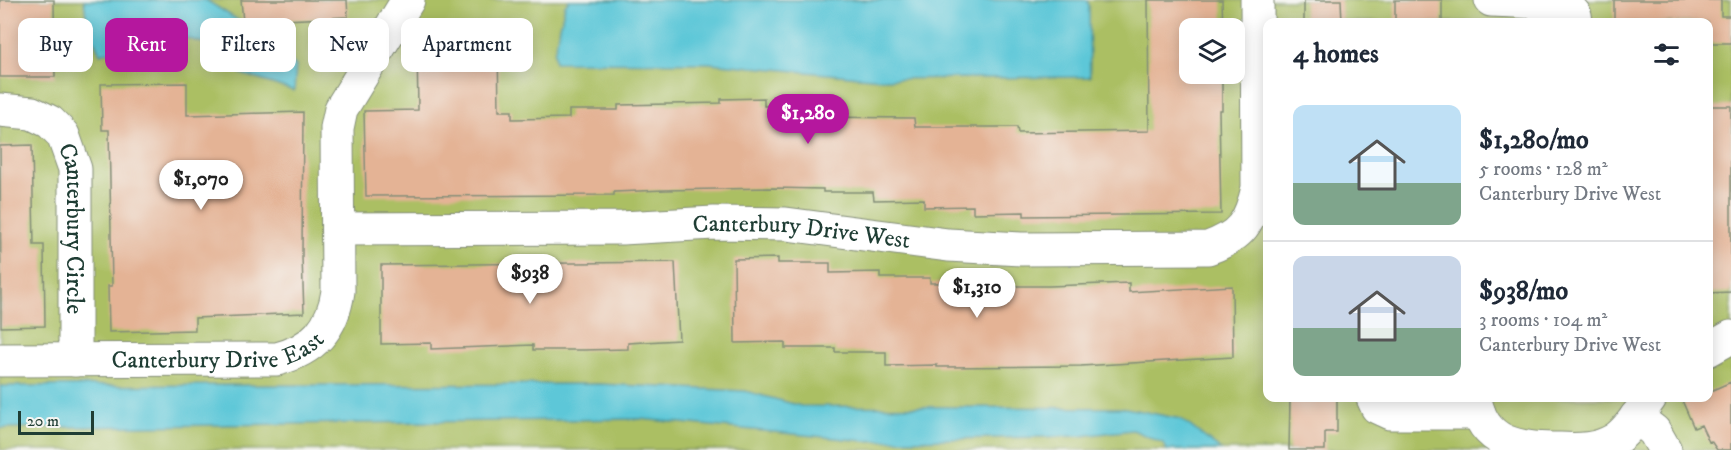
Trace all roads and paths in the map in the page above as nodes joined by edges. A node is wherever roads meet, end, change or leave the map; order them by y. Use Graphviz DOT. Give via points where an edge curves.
graph roads {
  1 [pos="408,0"];
  2 [pos="1257,0"];
  3 [pos="1477,0"];
  4 [pos="1491,0"];
  5 [pos="1477,18"];
  6 [pos="1575,18"];
  7 [pos="0,110"];
  8 [pos="338,229"];
  9 [pos="1731,337"];
  10 [pos="1713,347"];
  11 [pos="0,360"];
  12 [pos="75,360"];
  13 [pos="1375,402"];
  14 [pos="1477,405"];
  15 [pos="1643,407"];
  16 [pos="1505,447"];
  17 [pos="1595,449"];
  18 [pos="1665,450"];
  1 -- 8 [label="street, Canterbury Drive East" via="341,109"];
  2 -- 8 [label="street, Canterbury Drive West" via="1257,188 1252,214 1226,242 1208,248 1021,249 948,245 797,225 714,223 622,228"];
  3 -- 5 [label="street"];
  4 -- 6 [label="street" via="1565,3"];
  7 -- 12 [label="street, Canterbury Circle" via="32,113 50,122 63,135 75,169"];
  8 -- 12 [label="street, Canterbury Drive East" via="335,309 323,334 294,355 277,359"];
  9 -- 10 [label="street"];
  11 -- 12 [label="street, Canterbury Drive East"];
  13 -- 14 [label="street" via="1390,413"];
  14 -- 16 [label="street" via="1485,425"];
  15 -- 17 [label="street" via="1616,439"];
  15 -- 18 [label="street"];
  16 -- 17 [label="street"];
}
